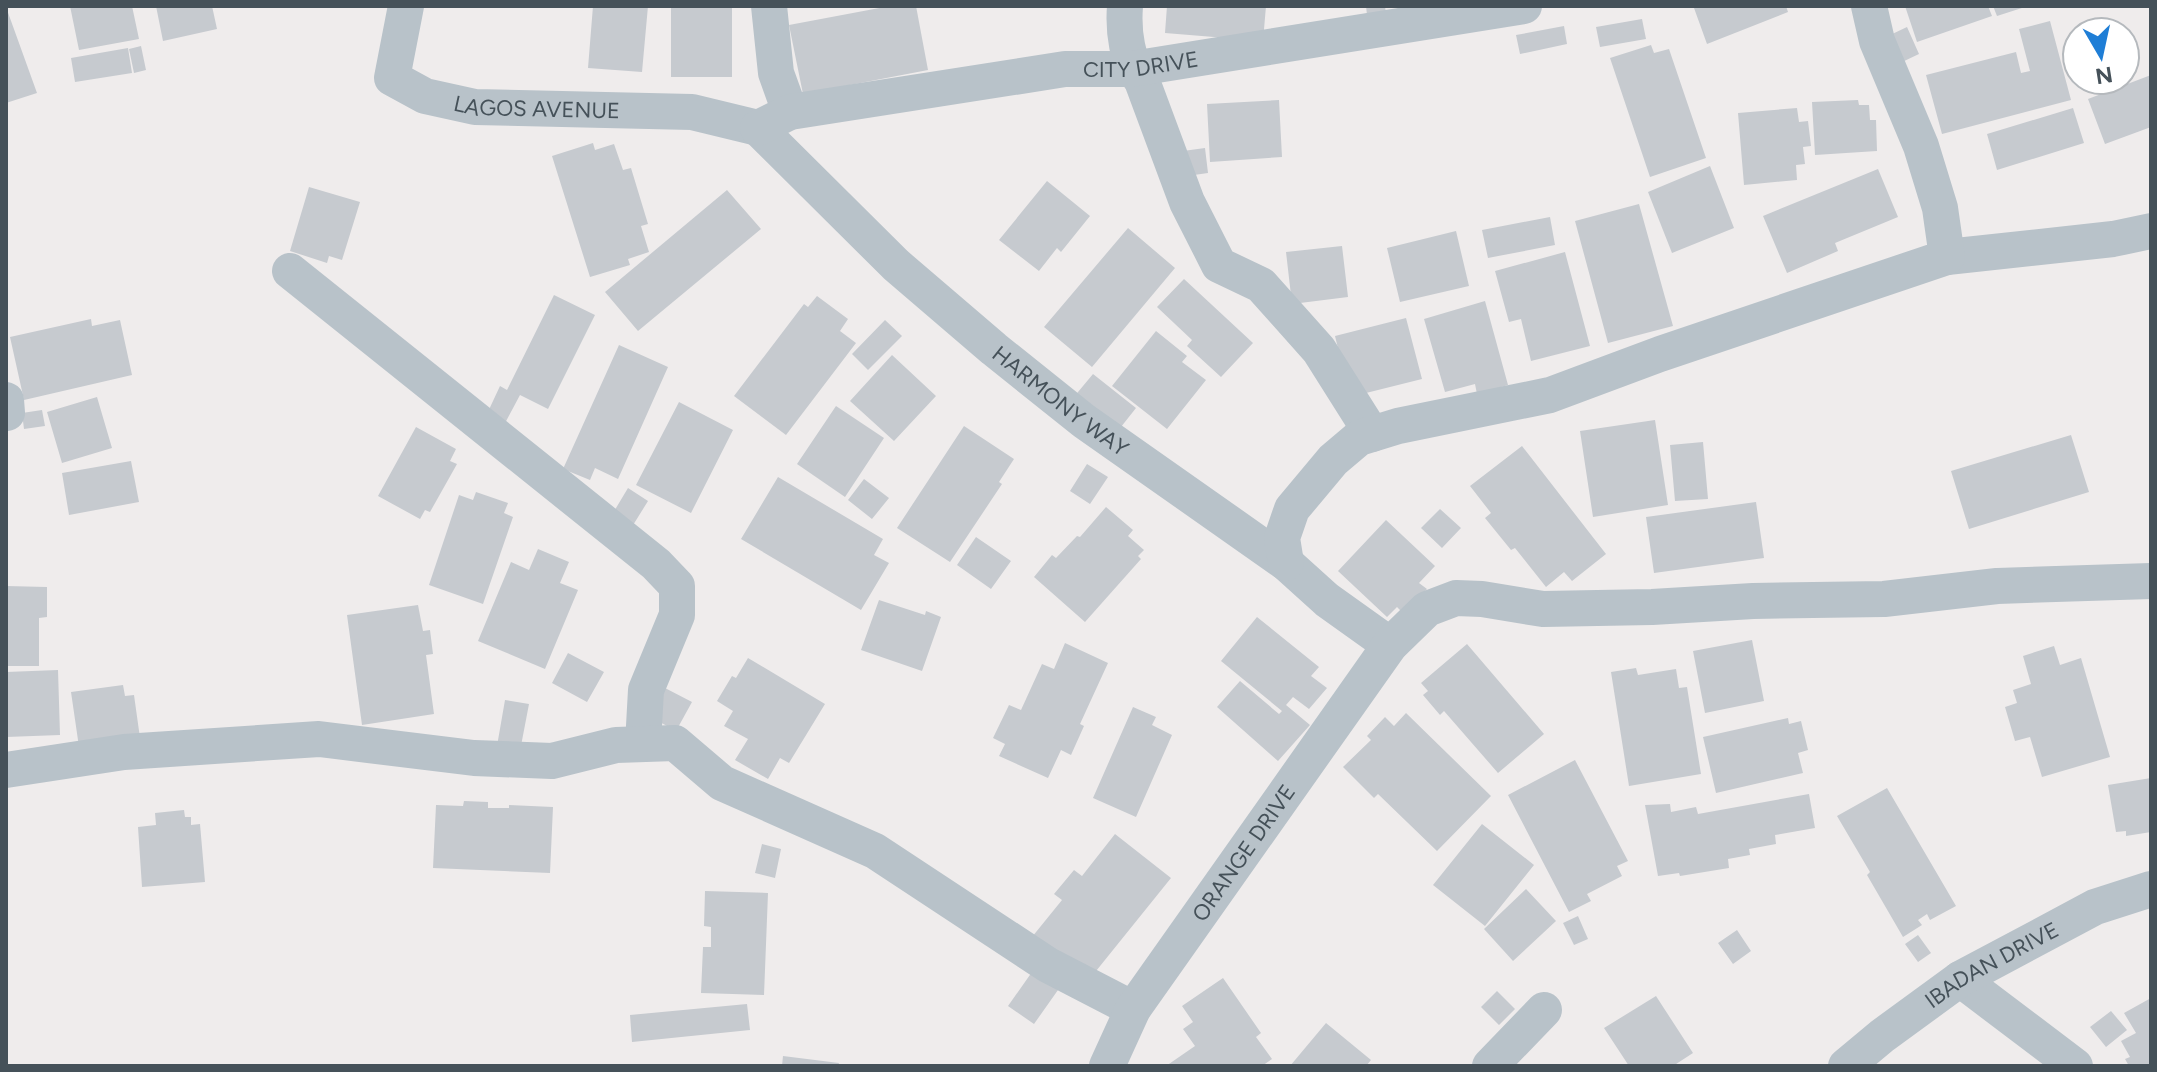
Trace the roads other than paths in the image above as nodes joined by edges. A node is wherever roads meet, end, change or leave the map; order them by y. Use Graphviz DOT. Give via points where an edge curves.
graph roads {
  1 [pos="406,6"];
  2 [pos="769,6"];
  3 [pos="1125,6"];
  4 [pos="1524,6"];
  5 [pos="1869,6"];
  6 [pos="1132,69"];
  7 [pos="790,112"];
  8 [pos="758,128"];
  9 [pos="2151,231"];
  10 [pos="1947,257"];
  11 [pos="290,271"];
  12 [pos="6,400"];
  13 [pos="7,413"];
  14 [pos="1372,434"];
  15 [pos="1286,563"];
  16 [pos="2151,581"];
  17 [pos="1390,645"];
  18 [pos="643,744"];
  19 [pos="6,770"];
  20 [pos="2151,889"];
  21 [pos="1960,979"];
  22 [pos="1133,1009"];
  23 [pos="1544,1010"];
  24 [pos="1107,1066"];
  25 [pos="1490,1066"];
  26 [pos="1846,1066"];
  27 [pos="2075,1066"];
  1 -- 8 [label="street, LAGOS AVENUE" via="392,78 425,96 475,107 692,112"];
  2 -- 7 [label="street" via="776,73"];
  3 -- 6 [label="street"];
  4 -- 6 [label="street, CITY DRIVE"];
  5 -- 10 [label="street" via="1877,41 1921,146 1940,208"];
  6 -- 7 [label="street, CITY DRIVE" via="1065,69"];
  6 -- 14 [label="street" via="1142,81 1187,202 1219,265 1261,285 1319,350"];
  7 -- 8 [label="street, CITY DRIVE"];
  8 -- 15 [label="street, HARMONY WAY" via="896,265 994,349 1084,421"];
  9 -- 10 [label="street"];
  10 -- 14 [label="street" via="1550,395"];
  11 -- 18 [label="street" via="677,586 677,615 646,690"];
  12 -- 13 [label="street"];
  14 -- 15 [label="street" via="1333,460 1292,509 1282,538"];
  15 -- 17 [label="street, HARMONY WAY"];
  16 -- 17 [label="street, ORANGE DRIVE" via="1997,586 1884,599 1652,607 1543,609 1456,598 1427,609"];
  17 -- 22 [label="street, ORANGE DRIVE"];
  18 -- 19 [label="street" via="552,761 474,758 319,739 124,752"];
  18 -- 22 [label="street" via="675,743 722,783 875,851 1048,965"];
  20 -- 21 [label="street, IBADAN DRIVE" via="2095,907"];
  21 -- 26 [label="street, IBADAN DRIVE"];
  21 -- 27 [label="street"];
  22 -- 24 [label="street, ORANGE DRIVE"];
  23 -- 25 [label="street"];
}
